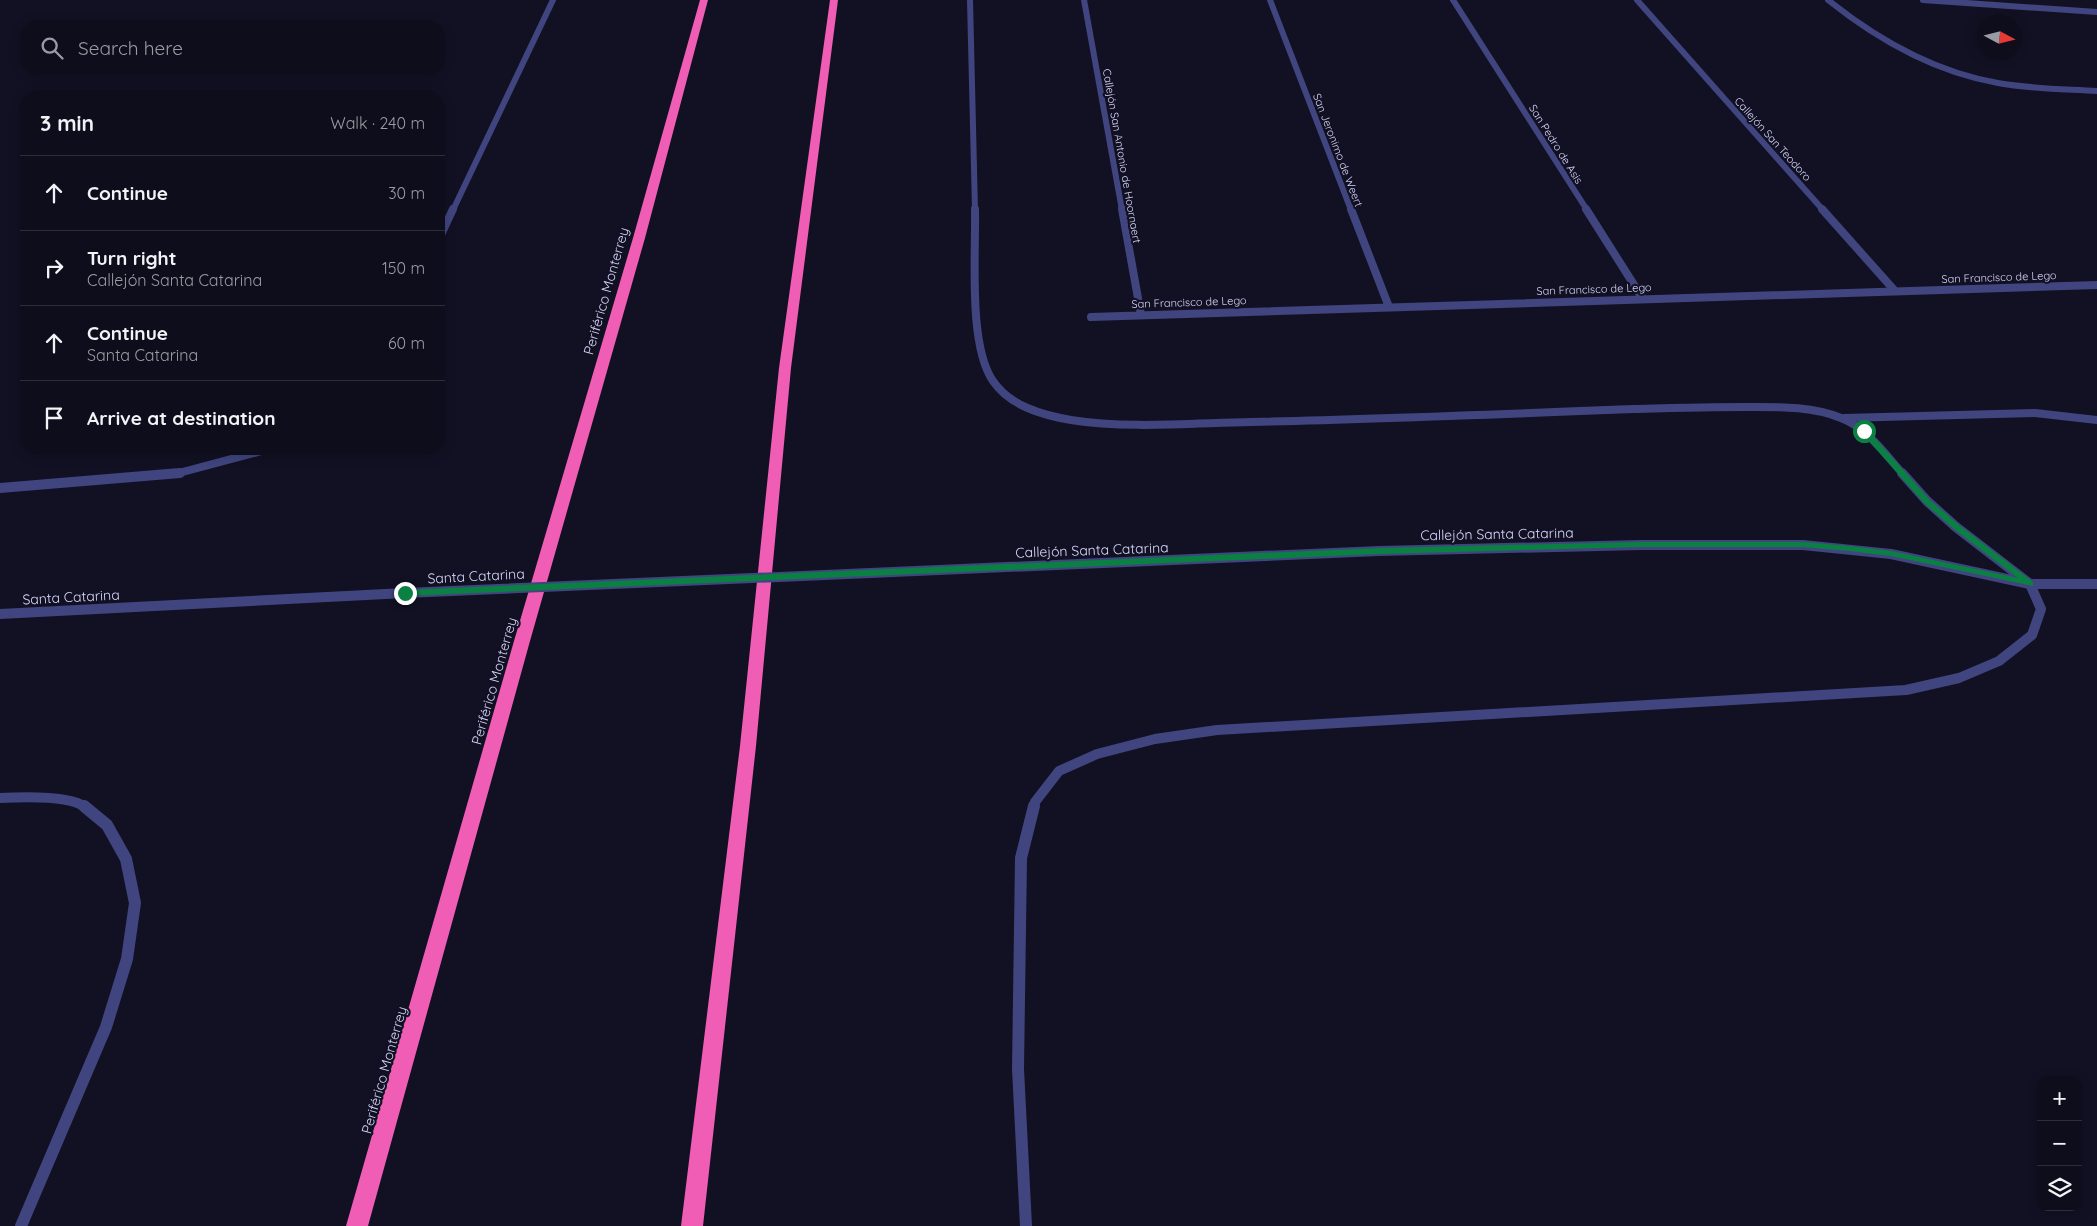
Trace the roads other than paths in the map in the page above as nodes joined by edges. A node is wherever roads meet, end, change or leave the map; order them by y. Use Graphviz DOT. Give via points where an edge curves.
graph roads {
  1 [pos="552,0"];
  2 [pos="704,0"];
  3 [pos="834,0"];
  4 [pos="970,0"];
  5 [pos="1084,0"];
  6 [pos="1270,0"];
  7 [pos="1453,0"];
  8 [pos="1637,0"];
  9 [pos="1828,0"];
  10 [pos="1923,0"];
  11 [pos="2097,12"];
  12 [pos="2097,91"];
  13 [pos="445,226"];
  14 [pos="2097,285"];
  15 [pos="1895,291"];
  16 [pos="1642,299"];
  17 [pos="1389,307"];
  18 [pos="1141,315"];
  19 [pos="1091,317"];
  20 [pos="1843,418"];
  21 [pos="2097,420"];
  22 [pos="247,455"];
  23 [pos="0,488"];
  24 [pos="894,572"];
  25 [pos="2030,584"];
  26 [pos="2097,584"];
  27 [pos="0,614"];
  28 [pos="0,798"];
  29 [pos="20,1226"];
  30 [pos="357,1226"];
  31 [pos="692,1226"];
  32 [pos="1026,1226"];
  1 -- 13 [label="street"];
  2 -- 30 [label="highway, Periférico Monterrey"];
  3 -- 31 [label="highway" via="785,368 748,746"];
  4 -- 20 [label="street" via="976,324 981,352 992,380 1012,401 1072,420 1118,424 1390,419 1698,407 1778,407 1818,411"];
  5 -- 18 [label="street, Callejón San Antonio de Hoornaert"];
  6 -- 17 [label="street, San Jeronimo de Weert"];
  7 -- 16 [label="street, San Pedro de Asis"];
  8 -- 15 [label="street, Callejón San Teodoro"];
  9 -- 12 [label="street" via="1880,37 1958,73 2006,84"];
  10 -- 11 [label="street"];
  14 -- 15 [label="street, San Francisco de Lego"];
  15 -- 16 [label="street, San Francisco de Lego"];
  16 -- 17 [label="street, San Francisco de Lego"];
  17 -- 18 [label="street, San Francisco de Lego"];
  18 -- 19 [label="street, San Francisco de Lego"];
  20 -- 21 [label="street" via="2035,413"];
  20 -- 25 [label="street" via="1864,431 1927,501 1956,527"];
  22 -- 23 [label="street" via="172,475"];
  24 -- 25 [label="street, Callejón Santa Catarina" via="1379,551 1803,545 1891,554"];
  24 -- 27 [label="street, Santa Catarina, bridge"];
  25 -- 26 [label="street, Callejón Santa Catarina"];
  25 -- 32 [label="street" via="2041,609 2032,635 1999,661 1959,678 1906,690 1217,730 1155,739 1107,751 1059,771 1035,802 1021,858 1018,1069"];
  28 -- 29 [label="street" via="33,797 79,802 107,825 126,859 135,903 126,959 106,1027"];
}
